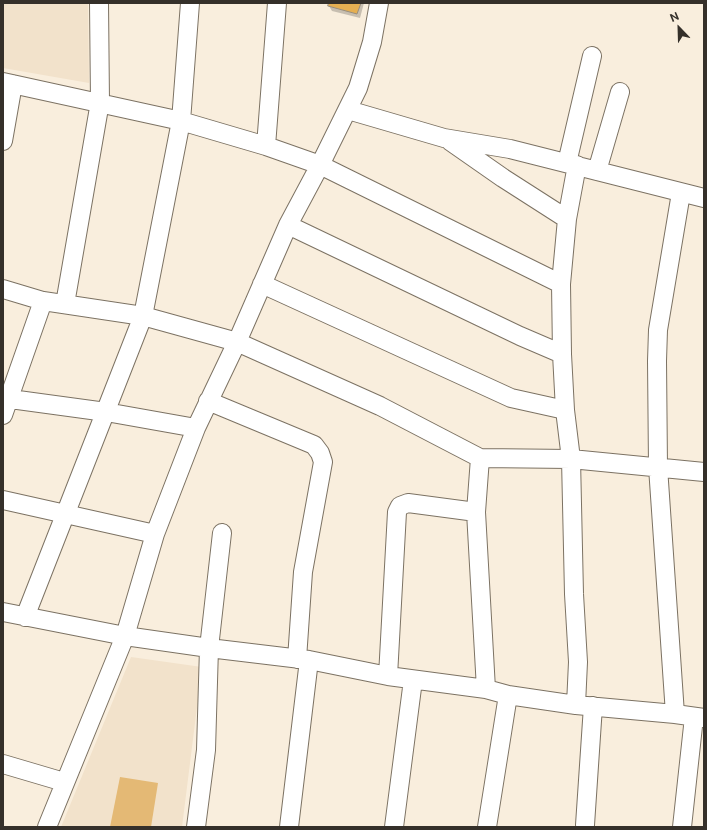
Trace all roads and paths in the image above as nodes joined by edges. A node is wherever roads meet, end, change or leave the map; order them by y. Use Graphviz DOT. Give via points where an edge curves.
graph roads {
  1 [pos="99,3"];
  2 [pos="190,3"];
  3 [pos="277,3"];
  4 [pos="379,3"];
  5 [pos="592,56"];
  6 [pos="8,83"];
  7 [pos="620,92"];
  8 [pos="100,102"];
  9 [pos="348,110"];
  10 [pos="181,120"];
  11 [pos="444,138"];
  12 [pos="3,141"];
  13 [pos="266,146"];
  14 [pos="572,164"];
  15 [pos="320,165"];
  16 [pos="597,171"];
  17 [pos="680,193"];
  18 [pos="704,198"];
  19 [pos="567,219"];
  20 [pos="288,225"];
  21 [pos="262,284"];
  22 [pos="561,284"];
  23 [pos="3,290"];
  24 [pos="43,301"];
  25 [pos="65,304"];
  26 [pos="143,316"];
  27 [pos="237,342"];
  28 [pos="562,354"];
  29 [pos="208,401"];
  30 [pos="5,404"];
  31 [pos="565,410"];
  32 [pos="106,412"];
  33 [pos="196,428"];
  34 [pos="480,458"];
  35 [pos="571,460"];
  36 [pos="658,467"];
  37 [pos="704,472"];
  38 [pos="3,500"];
  39 [pos="476,512"];
  40 [pos="66,514"];
  41 [pos="222,533"];
  42 [pos="155,534"];
  43 [pos="3,612"];
  44 [pos="25,617"];
  45 [pos="125,636"];
  46 [pos="209,648"];
  47 [pos="303,660"];
  48 [pos="388,676"];
  49 [pos="413,680"];
  50 [pos="486,689"];
  51 [pos="508,695"];
  52 [pos="584,706"];
  53 [pos="675,714"];
  54 [pos="699,718"];
  55 [pos="3,764"];
  56 [pos="64,782"];
  57 [pos="585,825"];
  58 [pos="47,827"];
  59 [pos="196,827"];
  60 [pos="290,827"];
  61 [pos="394,827"];
  62 [pos="487,827"];
  63 [pos="682,827"];
  1 -- 8 [label="street"];
  2 -- 10 [label="street"];
  3 -- 13 [label="street"];
  4 -- 9 [label="street" via="372,42 358,88"];
  5 -- 14 [label="street"];
  6 -- 8 [label="street"];
  6 -- 12 [label="street"];
  7 -- 16 [label="street"];
  8 -- 10 [label="street"];
  8 -- 25 [label="street"];
  9 -- 11 [label="street"];
  9 -- 15 [label="street"];
  10 -- 13 [label="street"];
  10 -- 26 [label="street"];
  11 -- 14 [label="street" via="510,149"];
  11 -- 19 [label="street"];
  13 -- 15 [label="street"];
  14 -- 16 [label="street"];
  14 -- 19 [label="street"];
  15 -- 20 [label="street"];
  15 -- 22 [label="street"];
  16 -- 17 [label="street"];
  17 -- 18 [label="street"];
  17 -- 36 [label="street" via="658,330"];
  19 -- 22 [label="street"];
  20 -- 21 [label="street"];
  20 -- 28 [label="street"];
  21 -- 27 [label="street"];
  21 -- 31 [label="street" via="511,398"];
  22 -- 28 [label="street"];
  23 -- 24 [label="street"];
  24 -- 25 [label="street"];
  24 -- 30 [label="street"];
  25 -- 26 [label="street"];
  26 -- 27 [label="street"];
  26 -- 32 [label="street"];
  27 -- 29 [label="street"];
  27 -- 34 [label="street" via="380,406"];
  28 -- 31 [label="street"];
  29 -- 33 [label="street"];
  29 -- 47 [label="street" via="299,438 314,445 320,453 323,462 303,572"];
  30 -- 32 [label="street"];
  31 -- 35 [label="street"];
  32 -- 33 [label="street"];
  32 -- 40 [label="street"];
  33 -- 42 [label="street"];
  34 -- 35 [label="street"];
  34 -- 39 [label="street"];
  35 -- 36 [label="street"];
  35 -- 52 [label="street" via="574,594 578,662"];
  36 -- 37 [label="street"];
  36 -- 53 [label="street"];
  38 -- 40 [label="street"];
  39 -- 48 [label="street" via="408,503 400,506 397,512"];
  39 -- 50 [label="street"];
  40 -- 42 [label="street"];
  40 -- 44 [label="street"];
  41 -- 46 [label="street"];
  42 -- 45 [label="street"];
  43 -- 44 [label="street"];
  44 -- 45 [label="street"];
  45 -- 46 [label="street"];
  45 -- 56 [label="street"];
  46 -- 47 [label="street"];
  46 -- 59 [label="street" via="206,750"];
  47 -- 48 [label="street"];
  47 -- 60 [label="street"];
  48 -- 49 [label="street"];
  49 -- 50 [label="street"];
  49 -- 61 [label="street"];
  50 -- 51 [label="street"];
  51 -- 52 [label="street"];
  51 -- 62 [label="street"];
  52 -- 53 [label="street"];
  52 -- 57 [label="street"];
  53 -- 54 [label="street"];
  54 -- 63 [label="street"];
  55 -- 56 [label="street"];
  56 -- 58 [label="street"];
}
